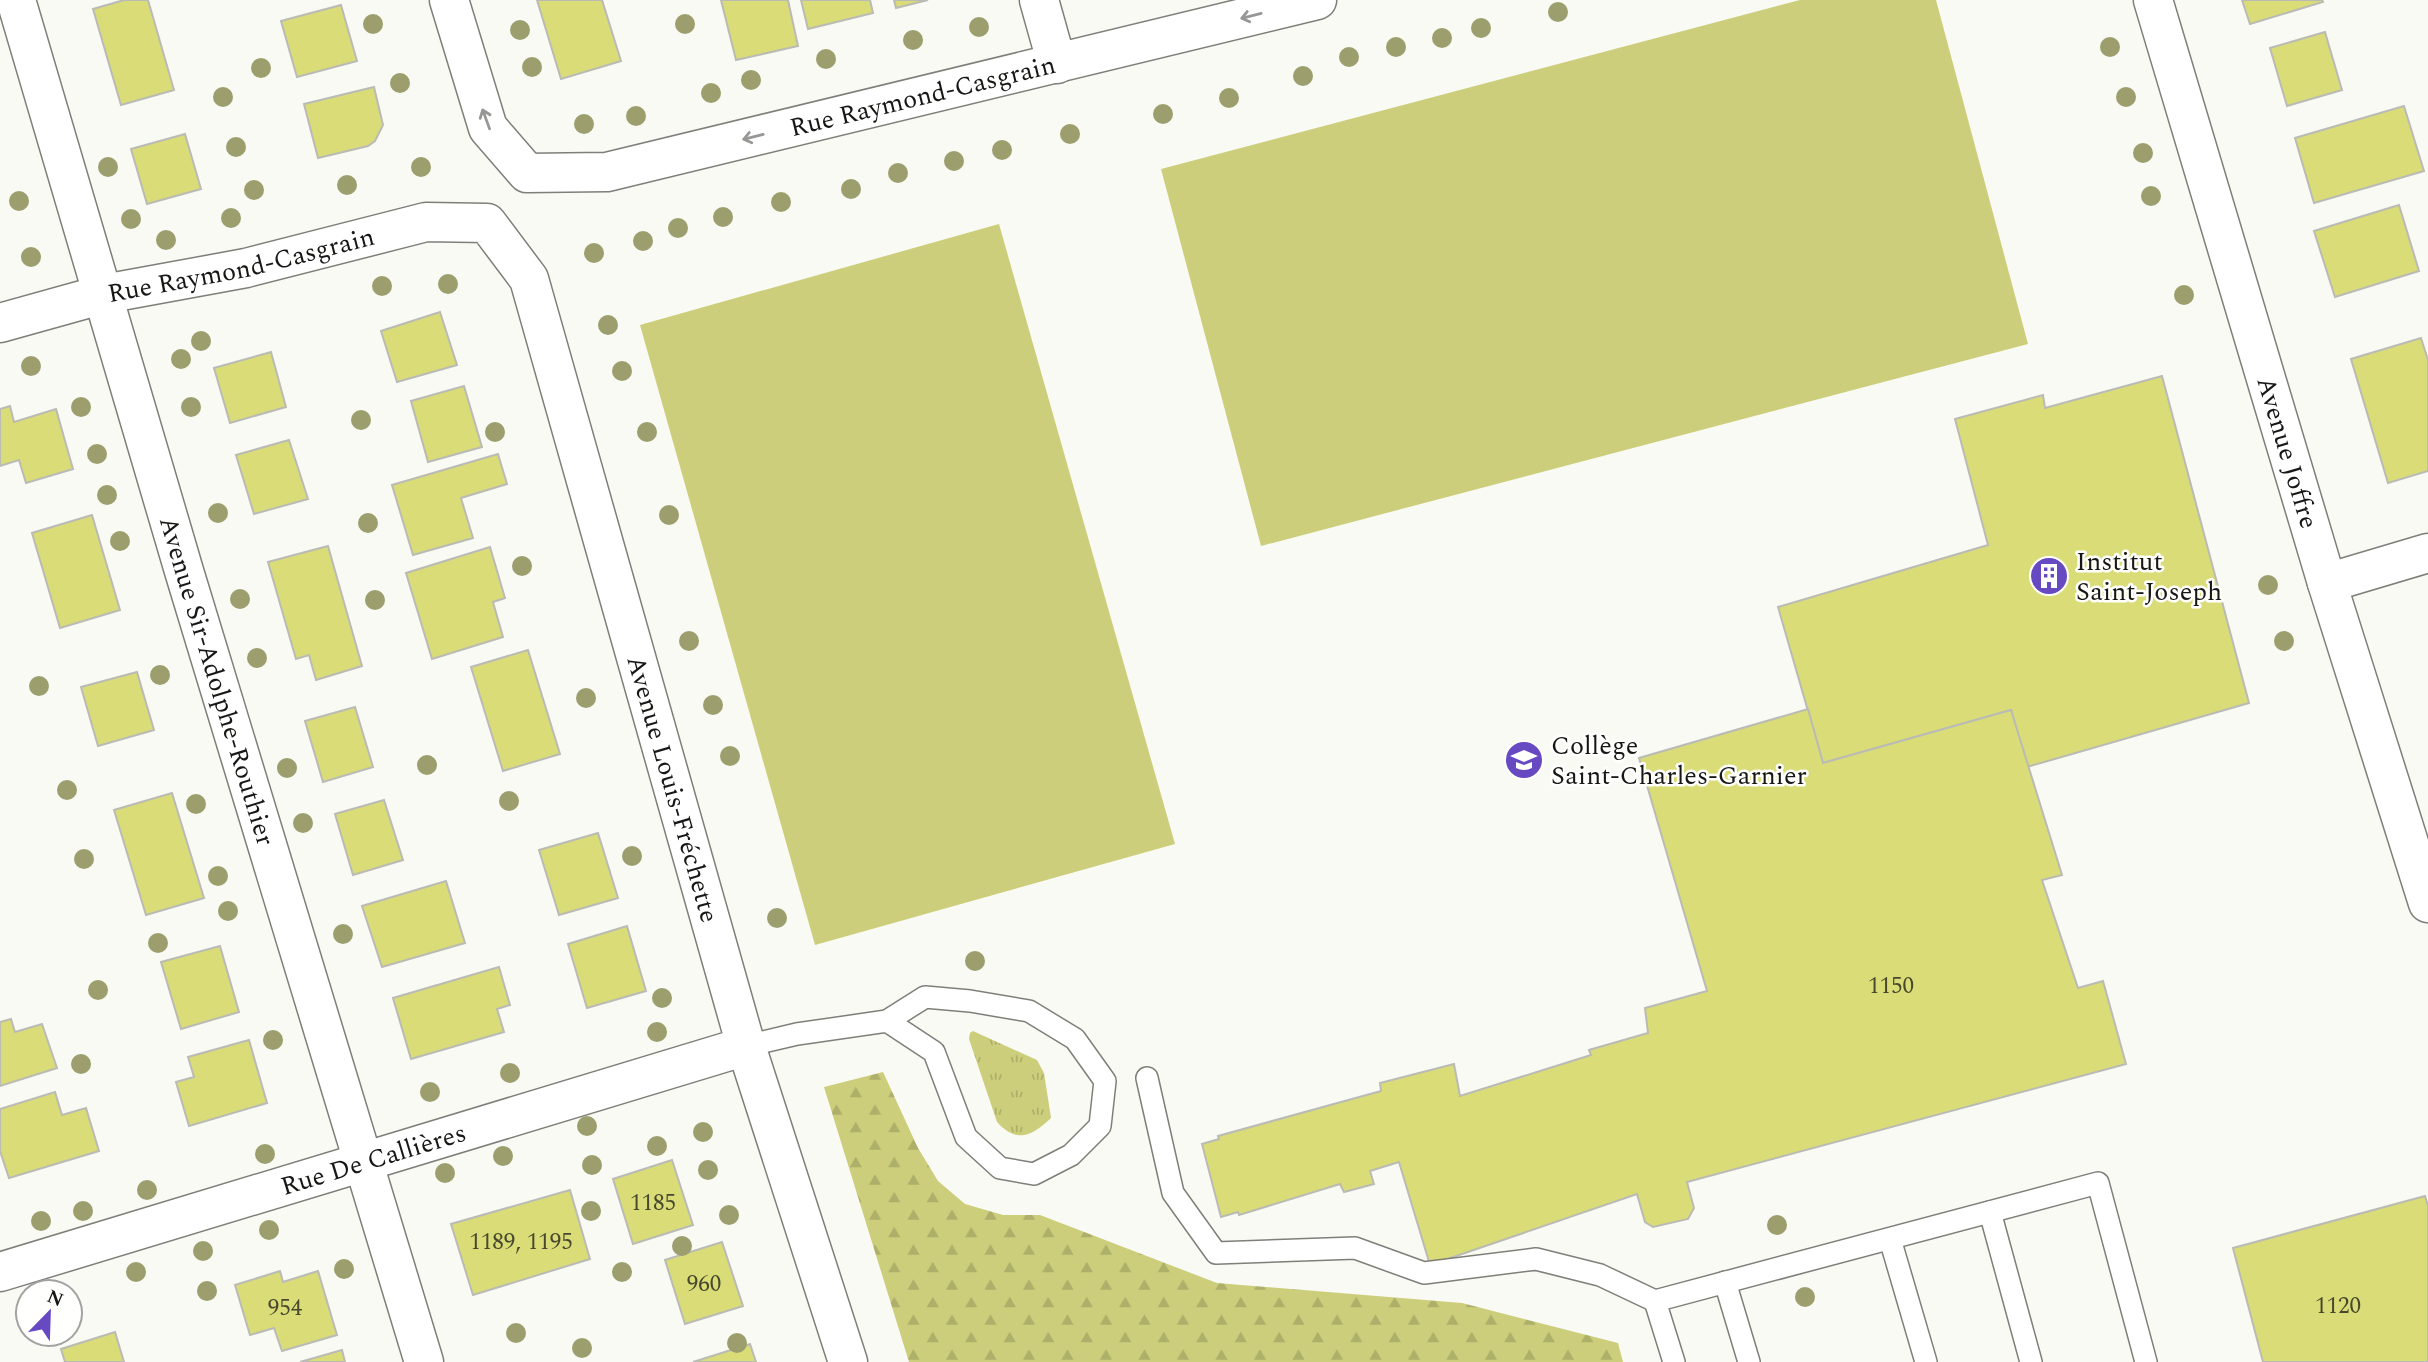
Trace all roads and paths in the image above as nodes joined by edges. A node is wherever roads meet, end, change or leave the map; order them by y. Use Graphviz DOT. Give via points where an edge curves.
graph roads {
  1 [pos="16,0"];
  2 [pos="449,0"];
  3 [pos="1039,0"];
  4 [pos="1317,0"];
  5 [pos="2153,0"];
  6 [pos="1057,64"];
  7 [pos="487,223"];
  8 [pos="104,294"];
  9 [pos="0,323"];
  10 [pos="2428,553"];
  11 [pos="2327,583"];
  12 [pos="2428,903"];
  13 [pos="887,1021"];
  14 [pos="747,1046"];
  15 [pos="1147,1077"];
  16 [pos="363,1162"];
  17 [pos="1990,1212"];
  18 [pos="1890,1239"];
  19 [pos="0,1272"];
  20 [pos="1725,1282"];
  21 [pos="1655,1301"];
  22 [pos="424,1362"];
  23 [pos="848,1362"];
  24 [pos="1674,1362"];
  25 [pos="1749,1362"];
  26 [pos="1926,1362"];
  27 [pos="2031,1362"];
  28 [pos="2146,1362"];
  1 -- 8 [label="street, Avenue Sir-Adolphe-Routhier"];
  6 -- 2 [label="street, Rue Raymond-Casgrain, one-way" via="607,172 527,173 488,128"];
  3 -- 6 [label="street"];
  4 -- 6 [label="street, Rue Raymond-Casgrain, one-way"];
  5 -- 11 [label="street, Avenue Joffre"];
  7 -- 8 [label="street, Rue Raymond-Casgrain" via="426,222 246,268"];
  7 -- 14 [label="street, Avenue Louis-Fréchette" via="528,279"];
  8 -- 9 [label="street, Rue Raymond-Casgrain"];
  8 -- 16 [label="street, Avenue Sir-Adolphe-Routhier"];
  10 -- 11 [label="street"];
  11 -- 12 [label="street, Avenue Joffre"];
  13 -- 13 [label="lane" via="934,1052 966,1137 1000,1168 1034,1174 1071,1155 1100,1126 1105,1081 1075,1038 1029,1011 925,997"];
  13 -- 14 [label="lane"];
  14 -- 16 [label="street, Rue De Callières"];
  14 -- 23 [label="street, Avenue Louis-Fréchette"];
  15 -- 21 [label="lane" via="1173,1193 1216,1253 1355,1248 1424,1273 1536,1259 1600,1275"];
  16 -- 19 [label="street, Rue De Callières"];
  16 -- 22 [label="street, Avenue Sir-Adolphe-Routhier"];
  17 -- 18 [label="lane"];
  17 -- 27 [label="lane"];
  17 -- 28 [label="lane" via="2098,1183"];
  18 -- 20 [label="lane"];
  18 -- 26 [label="lane"];
  20 -- 21 [label="lane"];
  20 -- 25 [label="lane"];
  21 -- 24 [label="lane"];
}
